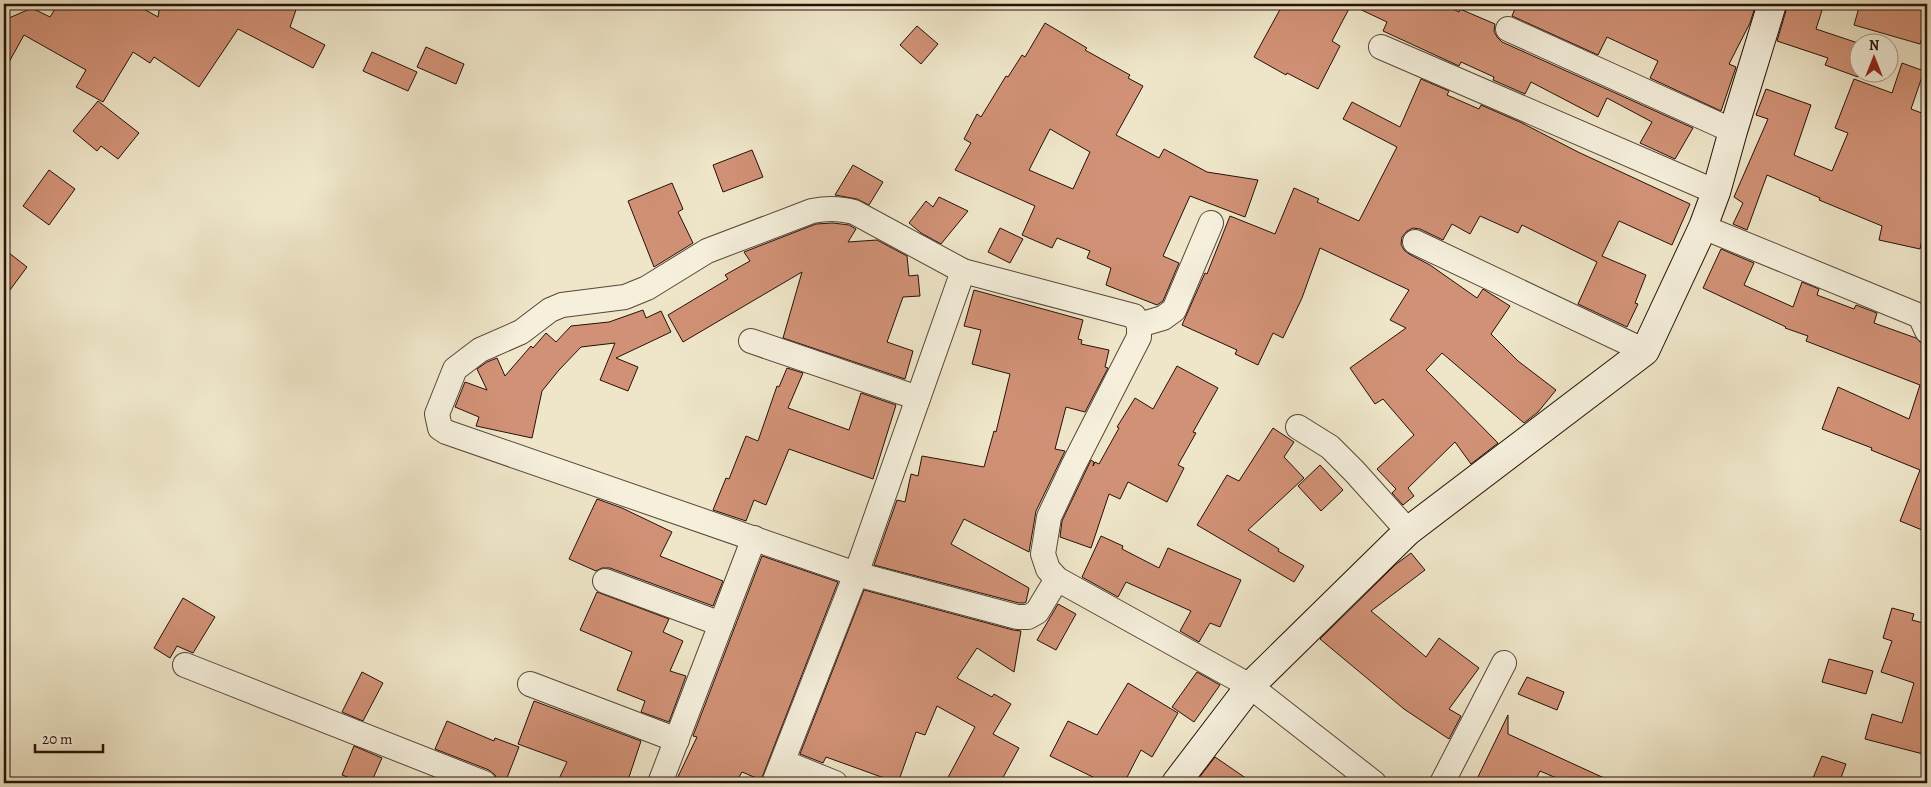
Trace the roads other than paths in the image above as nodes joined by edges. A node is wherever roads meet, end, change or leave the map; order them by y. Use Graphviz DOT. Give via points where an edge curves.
graph roads {
  1 [pos="1772,4"];
  2 [pos="1508,29"];
  3 [pos="1381,47"];
  4 [pos="1733,131"];
  5 [pos="1716,192"];
  6 [pos="1211,223"];
  7 [pos="1703,227"];
  8 [pos="1416,242"];
  9 [pos="963,271"];
  10 [pos="1139,325"];
  11 [pos="1927,330"];
  12 [pos="751,341"];
  13 [pos="1645,351"];
  14 [pos="918,398"];
  15 [pos="1298,427"];
  16 [pos="1408,531"];
  17 [pos="754,538"];
  18 [pos="856,574"];
  19 [pos="1057,579"];
  20 [pos="605,581"];
  21 [pos="721,624"];
  22 [pos="1504,663"];
  23 [pos="185,665"];
  24 [pos="530,684"];
  25 [pos="1250,686"];
  26 [pos="677,740"];
  27 [pos="778,773"];
  28 [pos="484,783"];
  29 [pos="660,783"];
  30 [pos="835,783"];
  31 [pos="1176,783"];
  32 [pos="1374,783"];
  33 [pos="1442,783"];
  1 -- 4 [label="main road"];
  2 -- 4 [label="street"];
  3 -- 5 [label="street"];
  4 -- 5 [label="main road"];
  5 -- 7 [label="main road"];
  6 -- 10 [label="street" via="1174,310 1163,318"];
  7 -- 11 [label="street" via="1920,316"];
  7 -- 13 [label="main road"];
  8 -- 13 [label="street"];
  9 -- 10 [label="street" via="1122,312 1134,316"];
  9 -- 14 [label="street"];
  9 -- 17 [label="street" via="854,212 837,208 812,211 707,251 647,288 625,296 562,305 550,310 521,332 480,350 455,369 436,414 440,428 446,432"];
  10 -- 19 [label="street" via="1140,337 1049,517 1043,554 1048,569"];
  12 -- 14 [label="street"];
  13 -- 16 [label="main road"];
  14 -- 18 [label="street"];
  15 -- 16 [label="street" via="1330,447"];
  16 -- 25 [label="main road"];
  17 -- 18 [label="street"];
  17 -- 21 [label="street"];
  18 -- 19 [label="street" via="1017,617 1028,617 1037,612"];
  18 -- 27 [label="street"];
  19 -- 25 [label="street"];
  20 -- 21 [label="street"];
  21 -- 26 [label="street"];
  22 -- 33 [label="street"];
  23 -- 28 [label="street"];
  24 -- 26 [label="street"];
  25 -- 31 [label="main road"];
  25 -- 32 [label="street"];
  26 -- 29 [label="street"];
  27 -- 30 [label="street"];
}
